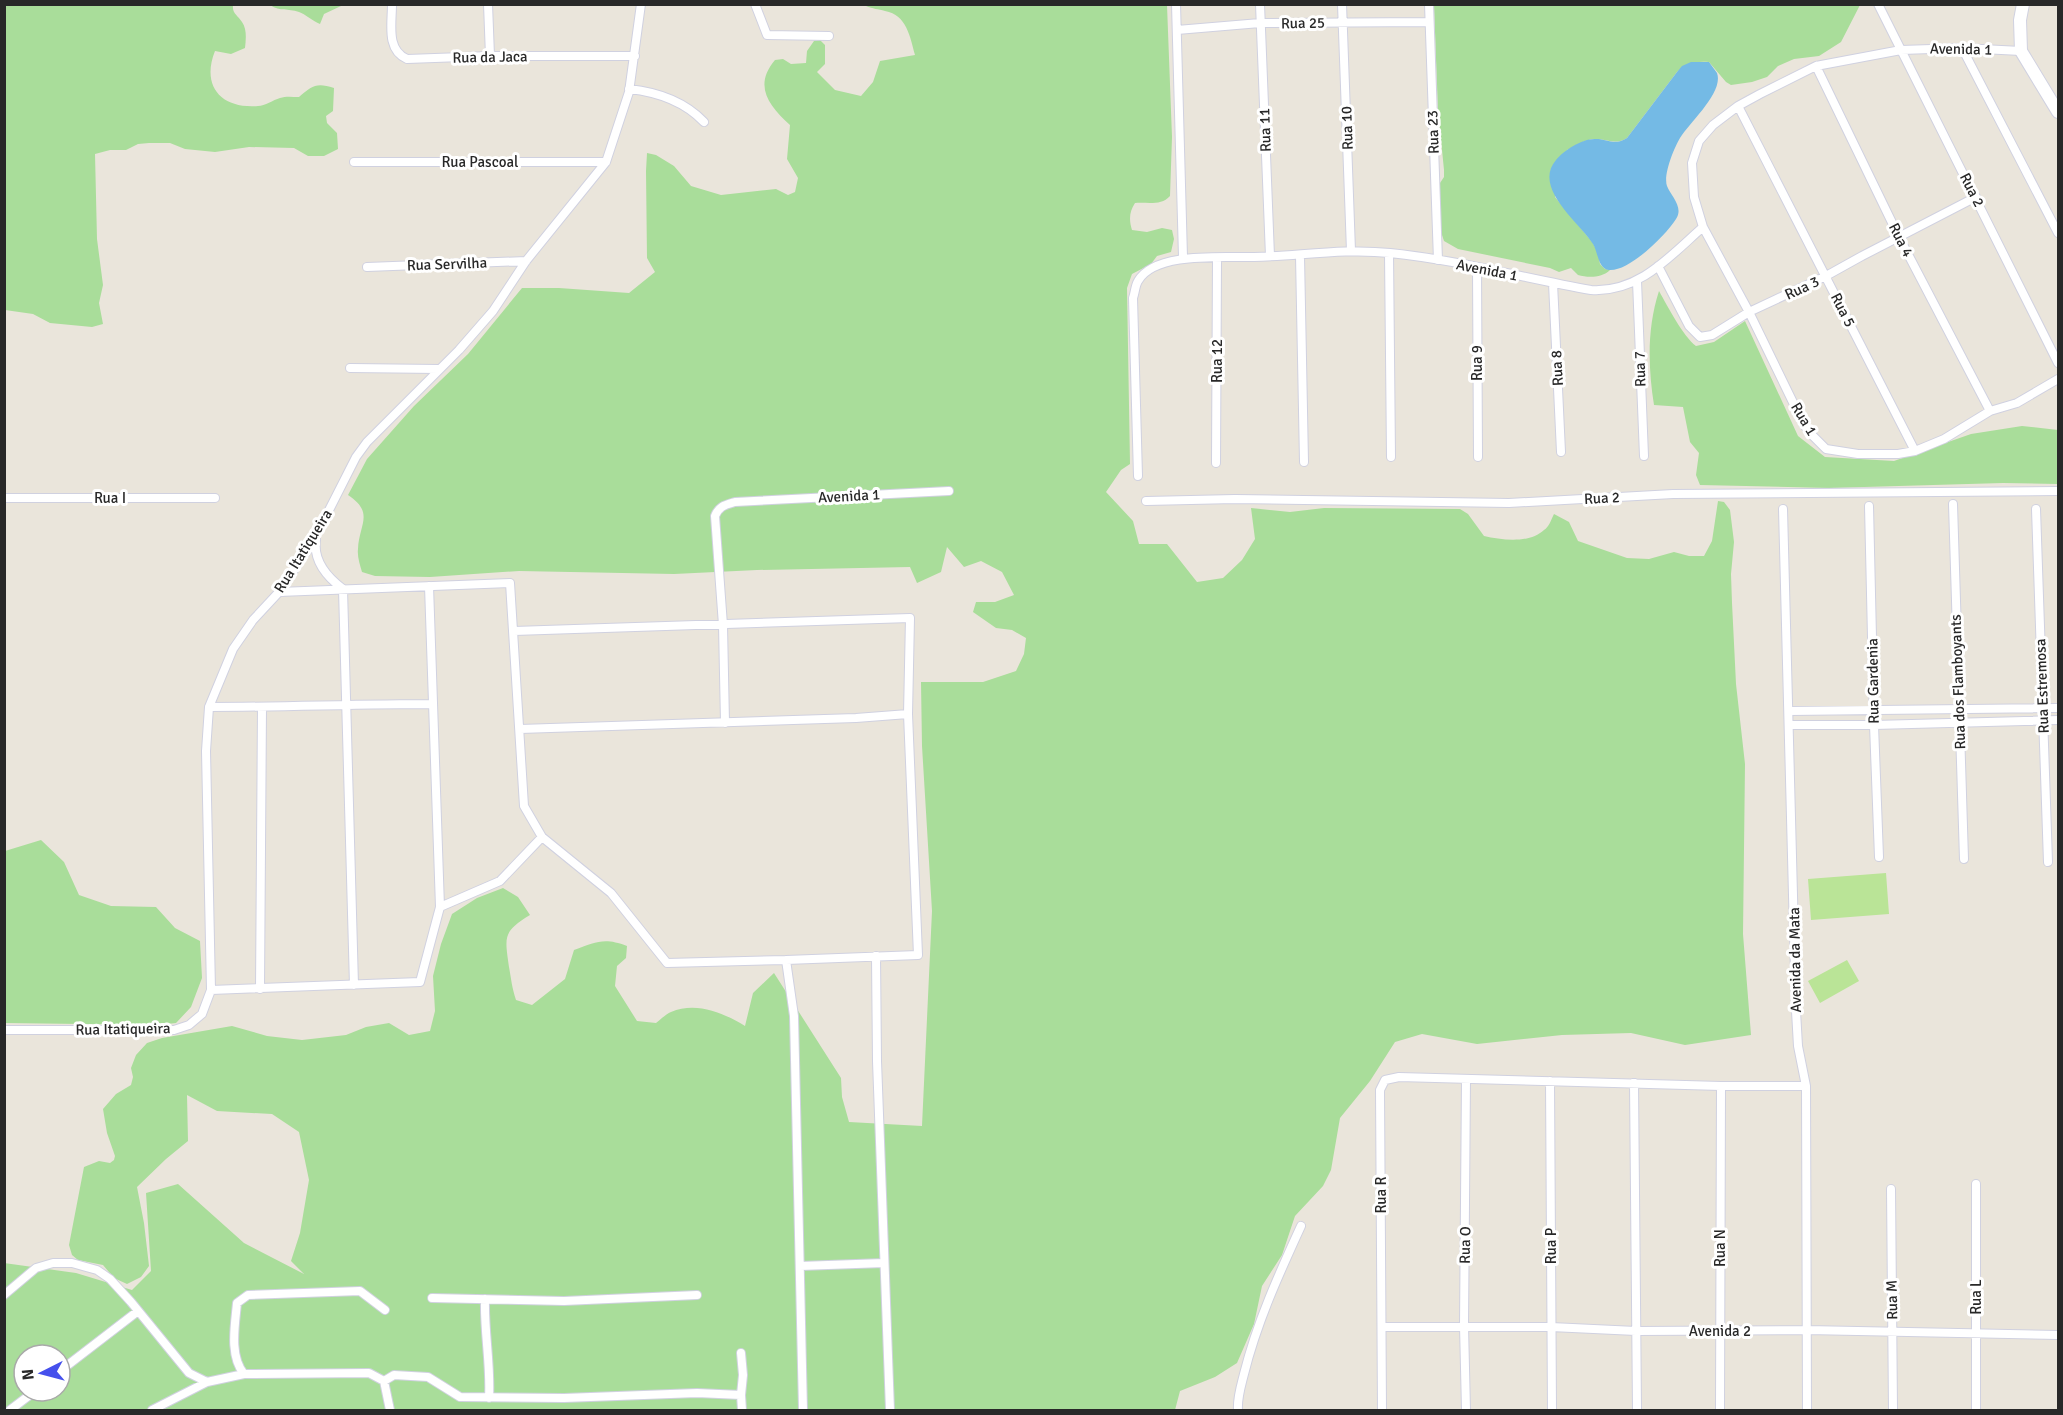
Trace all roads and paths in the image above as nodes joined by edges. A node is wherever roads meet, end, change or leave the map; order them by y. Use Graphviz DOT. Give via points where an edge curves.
graph roads {
  1 [pos="392,4"];
  2 [pos="488,4"];
  3 [pos="641,4"];
  4 [pos="755,4"];
  5 [pos="1176,4"];
  6 [pos="1260,4"];
  7 [pos="1342,4"];
  8 [pos="1428,4"];
  9 [pos="1878,4"];
  10 [pos="2023,4"];
  11 [pos="1429,22"];
  12 [pos="1260,23"];
  13 [pos="1343,23"];
  14 [pos="1177,30"];
  15 [pos="829,36"];
  16 [pos="1962,48"];
  17 [pos="1901,50"];
  18 [pos="2021,51"];
  19 [pos="490,56"];
  20 [pos="635,56"];
  21 [pos="1816,66"];
  22 [pos="629,89"];
  23 [pos="1738,106"];
  24 [pos="2057,108"];
  25 [pos="704,122"];
  26 [pos="354,162"];
  27 [pos="606,162"];
  28 [pos="1976,197"];
  29 [pos="1703,226"];
  30 [pos="2058,233"];
  31 [pos="1899,237"];
  32 [pos="1351,251"];
  33 [pos="1389,253"];
  34 [pos="1270,256"];
  35 [pos="1300,256"];
  36 [pos="1183,257"];
  37 [pos="1217,258"];
  38 [pos="1438,260"];
  39 [pos="526,261"];
  40 [pos="1658,266"];
  41 [pos="368,267"];
  42 [pos="1477,268"];
  43 [pos="1826,276"];
  44 [pos="1637,281"];
  45 [pos="1553,283"];
  46 [pos="1749,312"];
  47 [pos="2058,363"];
  48 [pos="350,368"];
  49 [pos="439,369"];
  50 [pos="2058,378"];
  51 [pos="1990,411"];
  52 [pos="1915,451"];
  53 [pos="1561,453"];
  54 [pos="1644,456"];
  55 [pos="1391,457"];
  56 [pos="1478,457"];
  57 [pos="1304,462"];
  58 [pos="1216,463"];
  59 [pos="1138,476"];
  60 [pos="949,491"];
  61 [pos="2058,491"];
  62 [pos="4,498"];
  63 [pos="216,498"];
  64 [pos="1146,501"];
  65 [pos="1953,504"];
  66 [pos="1869,506"];
  67 [pos="1783,509"];
  68 [pos="2036,509"];
  69 [pos="324,520"];
  70 [pos="429,586"];
  71 [pos="343,589"];
  72 [pos="279,592"];
  73 [pos="723,625"];
  74 [pos="514,631"];
  75 [pos="346,704"];
  76 [pos="433,704"];
  77 [pos="209,707"];
  78 [pos="262,707"];
  79 [pos="2043,708"];
  80 [pos="2058,708"];
  81 [pos="1874,710"];
  82 [pos="1958,710"];
  83 [pos="1789,711"];
  84 [pos="908,714"];
  85 [pos="2043,720"];
  86 [pos="2058,720"];
  87 [pos="1959,722"];
  88 [pos="725,723"];
  89 [pos="1789,725"];
  90 [pos="1874,725"];
  91 [pos="520,729"];
  92 [pos="542,837"];
  93 [pos="1879,857"];
  94 [pos="1964,859"];
  95 [pos="2048,862"];
  96 [pos="440,907"];
  97 [pos="876,956"];
  98 [pos="786,960"];
  99 [pos="354,985"];
  100 [pos="260,989"];
  101 [pos="211,990"];
  102 [pos="4,1030"];
  103 [pos="1466,1079"];
  104 [pos="1550,1081"];
  105 [pos="1634,1083"];
  106 [pos="1721,1086"];
  107 [pos="1806,1086"];
  108 [pos="1976,1184"];
  109 [pos="1891,1189"];
  110 [pos="1301,1226"];
  111 [pos="884,1263"];
  112 [pos="800,1266"];
  113 [pos="4,1295"];
  114 [pos="697,1295"];
  115 [pos="432,1298"];
  116 [pos="485,1299"];
  117 [pos="385,1310"];
  118 [pos="138,1311"];
  119 [pos="1464,1326"];
  120 [pos="1382,1327"];
  121 [pos="1551,1327"];
  122 [pos="1807,1330"];
  123 [pos="1636,1331"];
  124 [pos="1719,1331"];
  125 [pos="1893,1332"];
  126 [pos="1976,1334"];
  127 [pos="2058,1335"];
  128 [pos="741,1353"];
  129 [pos="72,1362"];
  130 [pos="244,1374"];
  131 [pos="384,1381"];
  132 [pos="207,1382"];
  133 [pos="741,1395"];
  134 [pos="489,1398"];
  135 [pos="152,1410"];
  136 [pos="390,1410"];
  137 [pos="742,1410"];
  138 [pos="803,1410"];
  139 [pos="890,1410"];
  140 [pos="1238,1410"];
  141 [pos="1382,1410"];
  142 [pos="1466,1410"];
  143 [pos="1552,1410"];
  144 [pos="1637,1410"];
  145 [pos="1720,1410"];
  146 [pos="1807,1410"];
  147 [pos="1893,1410"];
  148 [pos="1976,1410"];
  1 -- 19 [label="street, Rua da Jaca" via="392,42 400,56"];
  2 -- 19 [label="street"];
  3 -- 20 [label="street, Rua Itatiqueira"];
  4 -- 15 [label="street" via="767,35"];
  5 -- 14 [label="street"];
  6 -- 12 [label="street, Rua 11"];
  7 -- 13 [label="street, Rua 10"];
  8 -- 11 [label="street, Rua 23"];
  9 -- 17 [label="street"];
  10 -- 18 [label="street"];
  11 -- 13 [label="street, Rua 25"];
  11 -- 38 [label="street, Rua 23"];
  12 -- 13 [label="street, Rua 25"];
  12 -- 14 [label="street, Rua 25"];
  12 -- 34 [label="street, Rua 11"];
  13 -- 32 [label="street, Rua 10"];
  14 -- 36 [label="street"];
  16 -- 17 [label="street, Avenida 1"];
  16 -- 18 [label="street, Avenida 1"];
  16 -- 30 [label="street"];
  17 -- 21 [label="street, Avenida 1"];
  17 -- 28 [label="street, Rua 2"];
  18 -- 24 [label="street"];
  19 -- 20 [label="street, Rua da Jaca"];
  20 -- 22 [label="street, Rua Itatiqueira"];
  21 -- 23 [label="street, Avenida 1"];
  21 -- 31 [label="street, Rua 4"];
  22 -- 25 [label="street" via="672,100 692,110"];
  22 -- 27 [label="street, Rua Itatiqueira"];
  23 -- 29 [label="street, Avenida 1" via="1699,141 1692,163 1694,197"];
  23 -- 43 [label="street, Rua 5"];
  26 -- 27 [label="street, Rua Pascoal"];
  27 -- 39 [label="street, Rua Itatiqueira"];
  28 -- 31 [label="street, Rua 3"];
  28 -- 47 [label="street, Rua 2"];
  29 -- 40 [label="street, Avenida 1"];
  29 -- 46 [label="street, Rua 1"];
  31 -- 43 [label="street, Rua 3"];
  31 -- 51 [label="street, Rua 4"];
  32 -- 33 [label="street, Avenida 1"];
  32 -- 35 [label="street, Avenida 1"];
  33 -- 38 [label="street, Avenida 1"];
  33 -- 55 [label="street"];
  34 -- 35 [label="street, Avenida 1"];
  34 -- 37 [label="street, Avenida 1"];
  35 -- 57 [label="street"];
  36 -- 37 [label="street, Avenida 1"];
  36 -- 59 [label="street, Avenida 1" via="1146,272 1137,281 1133,298"];
  37 -- 58 [label="street, Rua 12"];
  38 -- 42 [label="street, Avenida 1"];
  39 -- 41 [label="street, Rua Servilha"];
  39 -- 49 [label="street, Rua Itatiqueira" via="493,311"];
  40 -- 44 [label="street, Avenida 1"];
  40 -- 46 [label="street, Rua 3" via="1689,326 1700,337 1712,335"];
  42 -- 45 [label="street, Avenida 1"];
  42 -- 56 [label="street, Rua 9"];
  43 -- 46 [label="street, Rua 3"];
  43 -- 52 [label="street, Rua 5"];
  44 -- 45 [label="street, Avenida 1" via="1604,291"];
  44 -- 54 [label="street, Rua 7"];
  45 -- 53 [label="street, Rua 8"];
  46 -- 52 [label="street, Rua 1" via="1804,424 1823,447 1858,454"];
  48 -- 49 [label="street"];
  49 -- 69 [label="street, Rua Itatiqueira" via="367,442"];
  50 -- 51 [label="street, Rua 1" via="2017,402"];
  51 -- 52 [label="street, Rua 1" via="1944,439"];
  60 -- 73 [label="street, Avenida 1" via="723,505 716,516"];
  61 -- 64 [label="street, Rua 2" via="1673,494 1509,502"];
  62 -- 63 [label="street, Rua I"];
  65 -- 82 [label="street, Rua dos Flamboyants"];
  66 -- 81 [label="street, Rua Gardenia"];
  67 -- 83 [label="street, Avenida da Mata"];
  68 -- 79 [label="street, Rua Estremosa"];
  69 -- 71 [label="street" via="317,534 317,560"];
  69 -- 72 [label="street, Rua Itatiqueira"];
  70 -- 71 [label="street"];
  70 -- 74 [label="street" via="510,583"];
  70 -- 76 [label="street"];
  71 -- 72 [label="street"];
  71 -- 75 [label="street"];
  72 -- 77 [label="street, Rua Itatiqueira" via="233,649"];
  73 -- 74 [label="street"];
  73 -- 84 [label="street" via="910,618"];
  73 -- 88 [label="street, Avenida 1"];
  74 -- 91 [label="street"];
  75 -- 76 [label="street"];
  75 -- 78 [label="street"];
  75 -- 99 [label="street"];
  76 -- 96 [label="street"];
  77 -- 78 [label="street"];
  77 -- 101 [label="street, Rua Itatiqueira" via="206,751"];
  78 -- 100 [label="street"];
  79 -- 80 [label="street"];
  79 -- 82 [label="street"];
  79 -- 85 [label="street, Rua Estremosa"];
  81 -- 82 [label="street"];
  81 -- 83 [label="street"];
  81 -- 90 [label="street, Rua Gardenia"];
  82 -- 87 [label="street, Rua dos Flamboyants"];
  83 -- 89 [label="street, Avenida da Mata"];
  84 -- 88 [label="street"];
  84 -- 97 [label="street" via="918,955"];
  85 -- 86 [label="street"];
  85 -- 87 [label="street"];
  85 -- 95 [label="street, Rua Estremosa"];
  87 -- 90 [label="street"];
  87 -- 94 [label="street, Rua dos Flamboyants"];
  88 -- 91 [label="street"];
  89 -- 90 [label="street"];
  89 -- 107 [label="street, Avenida da Mata" via="1796,1011"];
  90 -- 93 [label="street, Rua Gardenia"];
  91 -- 92 [label="street" via="524,806"];
  92 -- 96 [label="street" via="500,881"];
  92 -- 98 [label="street" via="611,893 667,963"];
  96 -- 99 [label="street" via="420,982"];
  97 -- 98 [label="street"];
  97 -- 111 [label="street"];
  98 -- 112 [label="street" via="794,1016"];
  99 -- 100 [label="street"];
  100 -- 101 [label="street"];
  101 -- 102 [label="street, Rua Itatiqueira" via="202,1014 189,1025 174,1030"];
  103 -- 104 [label="street"];
  103 -- 119 [label="street, Rua O"];
  103 -- 120 [label="street, Rua R" via="1399,1077 1384,1080 1380,1090"];
  104 -- 105 [label="street"];
  104 -- 121 [label="street, Rua P"];
  105 -- 106 [label="street"];
  105 -- 123 [label="street"];
  106 -- 107 [label="street"];
  106 -- 124 [label="street, Rua N"];
  107 -- 122 [label="street, Avenida da Mata"];
  108 -- 126 [label="street, Rua L"];
  109 -- 125 [label="street, Rua M"];
  110 -- 140 [label="street" via="1272,1287 1250,1349"];
  111 -- 112 [label="street"];
  111 -- 139 [label="street"];
  112 -- 138 [label="street"];
  113 -- 118 [label="street" via="36,1268 72,1263 97,1270 110,1279"];
  114 -- 116 [label="street" via="597,1300"];
  115 -- 116 [label="street"];
  116 -- 134 [label="street"];
  117 -- 130 [label="street" via="360,1291 248,1295 237,1303 235,1332 237,1365"];
  118 -- 129 [label="street"];
  118 -- 132 [label="street" via="189,1373"];
  119 -- 120 [label="street, Avenida 2"];
  119 -- 121 [label="street, Avenida 2"];
  119 -- 142 [label="street, Rua O"];
  120 -- 141 [label="street"];
  121 -- 123 [label="street, Avenida 2"];
  121 -- 143 [label="street, Rua P"];
  122 -- 124 [label="street, Avenida 2"];
  122 -- 125 [label="street, Avenida 2"];
  122 -- 146 [label="street, Avenida da Mata"];
  123 -- 124 [label="street, Avenida 2"];
  123 -- 144 [label="street"];
  124 -- 145 [label="street, Rua N"];
  125 -- 126 [label="street, Avenida 2"];
  125 -- 147 [label="street, Rua M"];
  126 -- 127 [label="street, Avenida 2"];
  126 -- 148 [label="street, Rua L"];
  128 -- 133 [label="street"];
  130 -- 131 [label="street" via="369,1373"];
  130 -- 132 [label="street"];
  131 -- 134 [label="street" via="394,1375 416,1375 428,1377 460,1398"];
  131 -- 136 [label="street"];
  132 -- 135 [label="street"];
  133 -- 134 [label="street"];
  133 -- 137 [label="street"];
}
